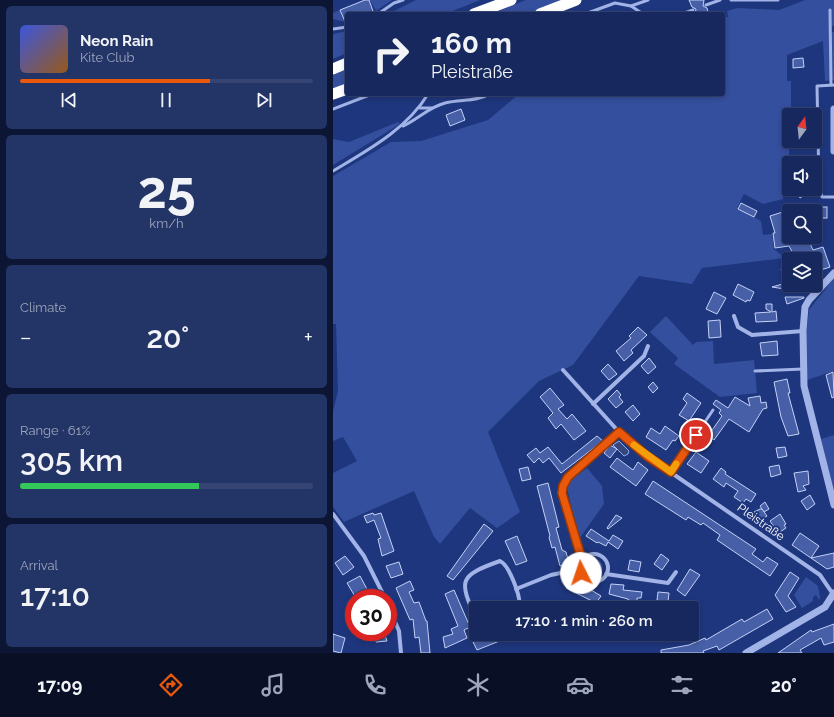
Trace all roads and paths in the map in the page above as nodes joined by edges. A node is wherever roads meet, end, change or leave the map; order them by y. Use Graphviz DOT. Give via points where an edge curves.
graph roads {
  1 [pos="403,0"];
  2 [pos="511,0"];
  3 [pos="576,0"];
  4 [pos="648,0"];
  5 [pos="720,0"];
  6 [pos="731,0"];
  7 [pos="778,0"];
  8 [pos="714,1"];
  9 [pos="499,3"];
  10 [pos="706,5"];
  11 [pos="631,6"];
  12 [pos="693,10"];
  13 [pos="830,10"];
  14 [pos="381,12"];
  15 [pos="479,12"];
  16 [pos="545,12"];
  17 [pos="590,12"];
  18 [pos="640,12"];
  19 [pos="688,12"];
  20 [pos="345,27"];
  21 [pos="333,29"];
  22 [pos="832,29"];
  23 [pos="345,64"];
  24 [pos="333,69"];
  25 [pos="833,85"];
  26 [pos="345,90"];
  27 [pos="333,94"];
  28 [pos="367,96"];
  29 [pos="427,96"];
  30 [pos="486,96"];
  31 [pos="420,108"];
  32 [pos="433,108"];
  33 [pos="333,109"];
  34 [pos="834,109"];
  35 [pos="398,129"];
  36 [pos="834,151"];
  37 [pos="333,171"];
  38 [pos="834,197"];
  39 [pos="834,273"];
  40 [pos="734,316"];
  41 [pos="803,331"];
  42 [pos="648,346"];
  43 [pos="803,369"];
  44 [pos="563,370"];
  45 [pos="755,371"];
  46 [pos="593,404"];
  47 [pos="713,410"];
  48 [pos="619,432"];
  49 [pos="671,472"];
  50 [pos="834,505"];
  51 [pos="333,514"];
  52 [pos="582,560"];
  53 [pos="580,569"];
  54 [pos="676,572"];
  55 [pos="606,574"];
  56 [pos="380,589"];
  57 [pos="516,589"];
  58 [pos="834,593"];
  59 [pos="469,601"];
  60 [pos="521,601"];
  61 [pos="397,626"];
  62 [pos="401,653"];
  63 [pos="746,653"];
  1 -- 14 [label="lane"];
  2 -- 9 [label="highway"];
  3 -- 16 [label="highway"];
  4 -- 11 [label="lane"];
  5 -- 8 [label="lane"];
  6 -- 7 [label="lane"];
  8 -- 10 [label="lane"];
  9 -- 15 [label="highway"];
  11 -- 17 [label="lane" via="615,3"];
  11 -- 18 [label="lane"];
  12 -- 19 [label="lane"];
  13 -- 22 [label="lane"];
  20 -- 21 [label="lane"];
  22 -- 25 [label="lane"];
  23 -- 24 [label="highway"];
  25 -- 38 [label="lane" via="817,86 818,169 822,197"];
  26 -- 27 [label="highway"];
  28 -- 33 [label="lane"];
  29 -- 31 [label="lane"];
  30 -- 32 [label="lane" via="479,100 462,99"];
  31 -- 32 [label="lane"];
  31 -- 35 [label="lane"];
  32 -- 35 [label="lane"];
  34 -- 36 [label="street"];
  35 -- 37 [label="lane"];
  39 -- 41 [label="street" via="805,307"];
  40 -- 41 [label="street" via="737,327 752,335"];
  41 -- 43 [label="street"];
  42 -- 46 [label="street" via="644,356"];
  43 -- 45 [label="lane"];
  43 -- 50 [label="street" via="804,386"];
  44 -- 46 [label="street, Pleistraße"];
  46 -- 48 [label="street, Pleistraße"];
  47 -- 49 [label="lane"];
  48 -- 49 [label="street, Pleistraße"];
  48 -- 52 [label="street" via="568,477 563,486 562,493"];
  49 -- 58 [label="street, Pleistraße" via="819,575"];
  51 -- 56 [label="street" via="364,556"];
  52 -- 53 [label="street"];
  52 -- 55 [label="street" via="589,555 598,555 605,561"];
  53 -- 55 [label="street" via="583,577 591,581 600,580"];
  53 -- 57 [label="street"];
  54 -- 55 [label="street" via="668,583"];
  57 -- 59 [label="street" via="506,565 500,561 474,570 465,582 464,588"];
  57 -- 60 [label="street"];
  58 -- 63 [label="street" via="825,607"];
  61 -- 62 [label="street"];
}
